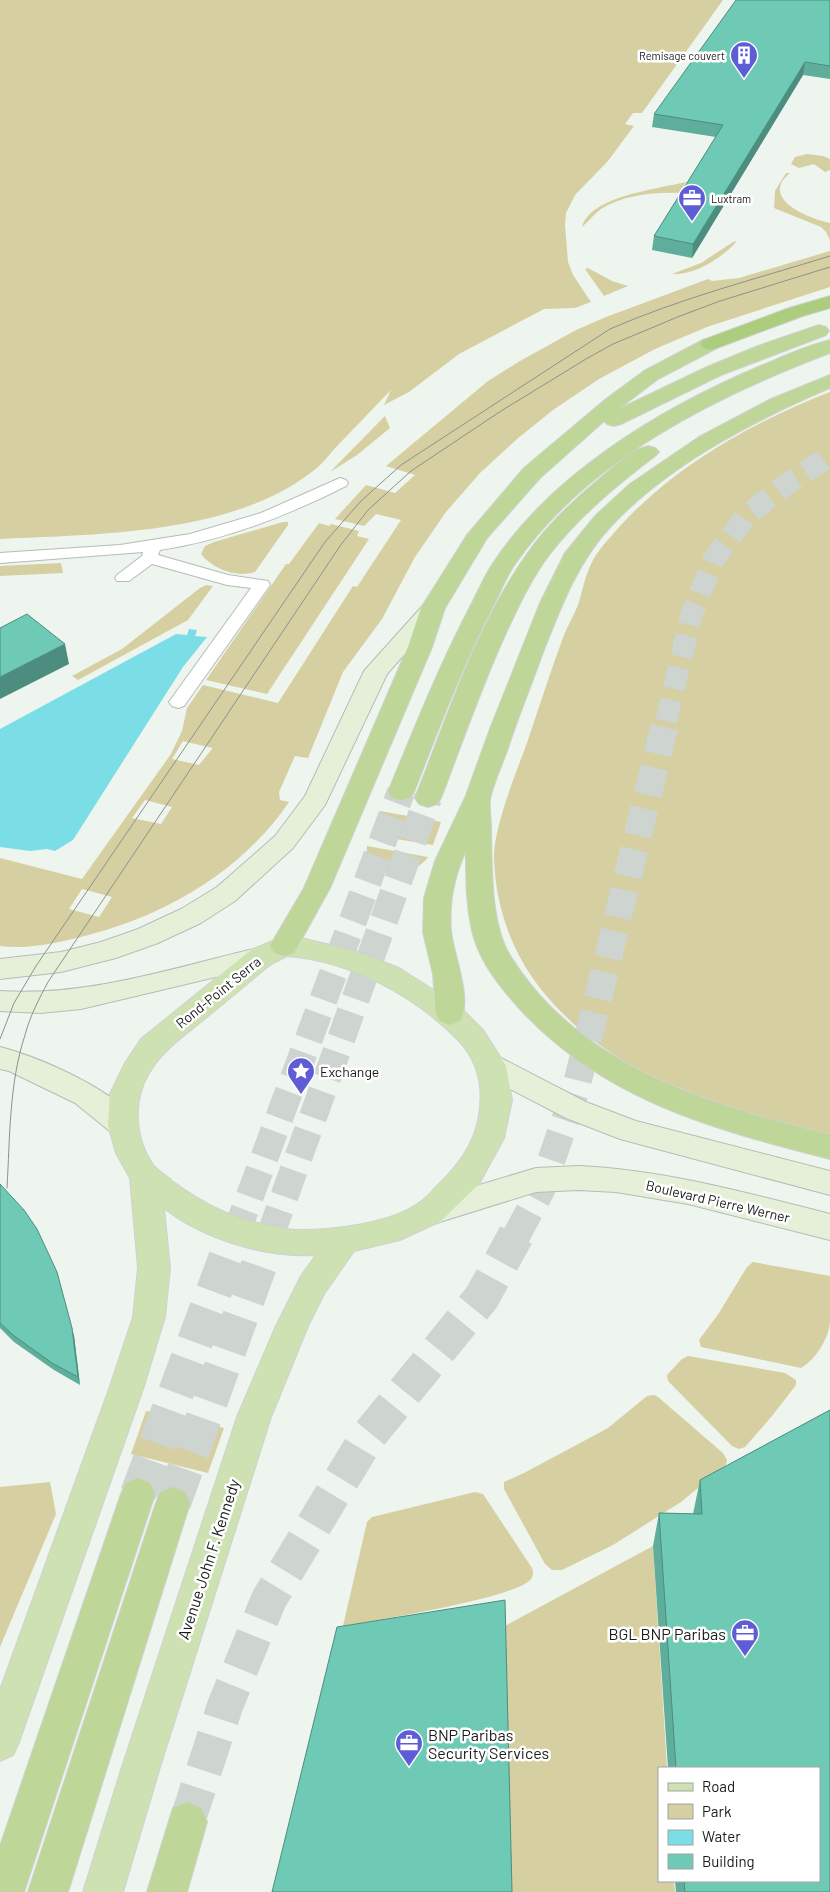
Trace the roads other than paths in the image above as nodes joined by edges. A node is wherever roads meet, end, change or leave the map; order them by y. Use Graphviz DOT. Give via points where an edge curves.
graph roads {
  1 [pos="830,302"];
  2 [pos="830,328"];
  3 [pos="710,344"];
  4 [pos="830,346"];
  5 [pos="830,361"];
  6 [pos="830,381"];
  7 [pos="564,447"];
  8 [pos="340,483"];
  9 [pos="151,552"];
  10 [pos="0,558"];
  11 [pos="123,578"];
  12 [pos="433,608"];
  13 [pos="178,702"];
  14 [pos="401,792"];
  15 [pos="428,798"];
  16 [pos="478,798"];
  17 [pos="272,951"];
  18 [pos="0,969"];
  19 [pos="0,1001"];
  20 [pos="450,1014"];
  21 [pos="0,1058"];
  22 [pos="491,1066"];
  23 [pos="123,1125"];
  24 [pos="830,1147"];
  25 [pos="146,1177"];
  26 [pos="830,1183"];
  27 [pos="430,1212"];
  28 [pos="830,1227"];
  29 [pos="344,1240"];
  30 [pos="138,1494"];
  31 [pos="173,1503"];
  32 [pos="0,1742"];
  33 [pos="187,1822"];
  34 [pos="4,1892"];
  35 [pos="48,1892"];
  36 [pos="104,1892"];
  37 [pos="167,1892"];
  1 -- 3 [label="highway"];
  2 -- 7 [label="highway" via="758,351 690,380"];
  3 -- 7 [label="highway" via="652,375"];
  4 -- 14 [label="highway" via="742,381 647,432 602,462 535,525 506,560 449,670"];
  5 -- 15 [label="highway" via="712,413 664,441 589,500 558,532 530,567 502,615"];
  6 -- 16 [label="highway" via="778,403 706,441 638,489 604,520 576,553 551,603"];
  7 -- 12 [label="highway" via="532,473 478,535"];
  8 -- 9 [label="lane" via="278,512"];
  9 -- 10 [label="lane"];
  9 -- 11 [label="lane"];
  9 -- 13 [label="lane" via="227,580 262,585"];
  12 -- 17 [label="highway" via="420,647 317,888"];
  12 -- 18 [label="main road" via="376,672 316,800 284,842 226,894 182,920 106,951 61,962"];
  16 -- 20 [label="highway" via="448,861 437,898 437,932"];
  16 -- 24 [label="highway" via="480,896 490,943 508,975 536,1012 569,1042 606,1066 675,1101 757,1129"];
  17 -- 19 [label="main road" via="116,993 77,999"];
  17 -- 20 [label="main road, Rond-Point Serra" via="297,947 355,961 389,975"];
  17 -- 23 [label="main road, Rond-Point Serra" via="151,1047 125,1094"];
  20 -- 22 [label="main road, Rond-Point Serra" via="473,1038"];
  21 -- 23 [label="main road" via="16,1062 85,1095"];
  22 -- 26 [label="main road" via="576,1110 631,1131"];
  22 -- 27 [label="main road, Rond-Point Serra" via="497,1100 489,1138 468,1175"];
  23 -- 25 [label="main road, Rond-Point Serra" via="131,1153"];
  25 -- 29 [label="main road, Rond-Point Serra" via="216,1224 255,1236 295,1243"];
  25 -- 32 [label="main road" via="154,1268 149,1317"];
  27 -- 28 [label="main road, Boulevard Pierre Werner" via="542,1180 595,1178 648,1184"];
  27 -- 29 [label="main road, Rond-Point Serra" via="389,1231"];
  29 -- 36 [label="main road, Avenue John F. Kennedy" via="312,1285 254,1417"];
  30 -- 34 [label="highway"];
  31 -- 35 [label="highway"];
  33 -- 37 [label="highway"];
}
